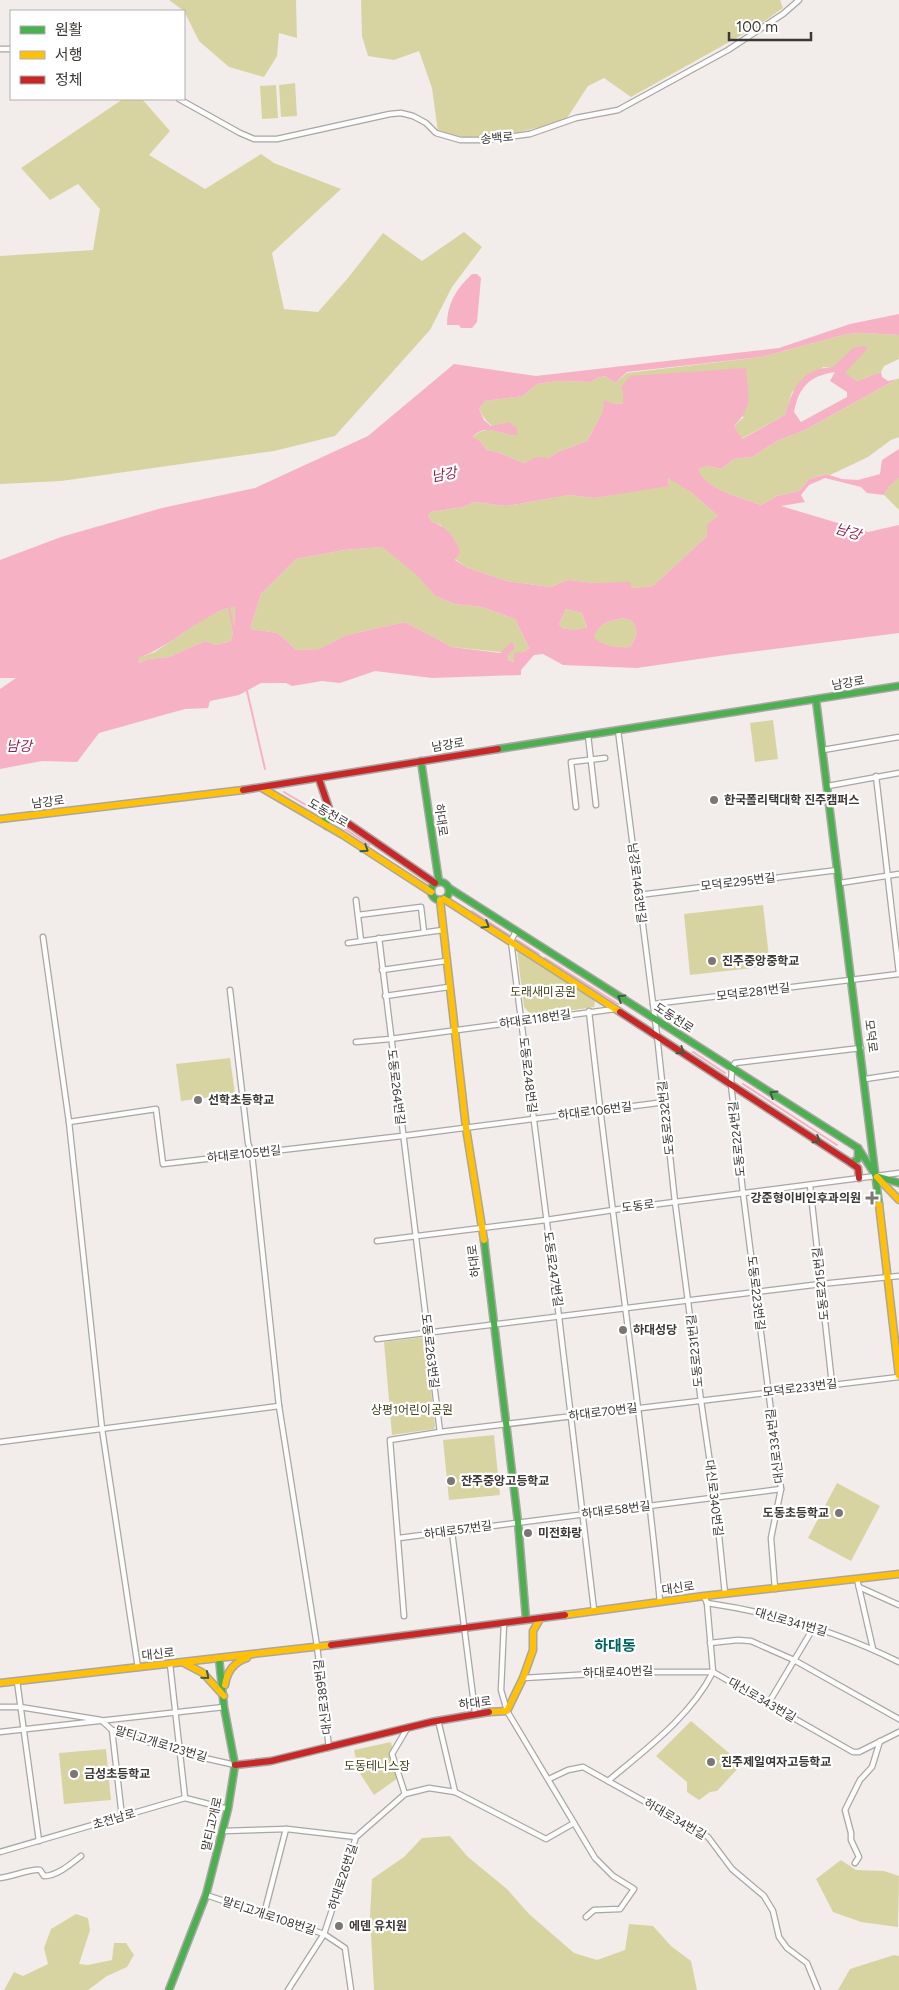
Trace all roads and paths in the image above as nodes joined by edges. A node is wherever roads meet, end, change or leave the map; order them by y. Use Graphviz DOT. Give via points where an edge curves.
graph roads {
  1 [pos="799,0"];
  2 [pos="181,100"];
  3 [pos="899,686"];
  4 [pos="816,700"];
  5 [pos="618,730"];
  6 [pos="588,735"];
  7 [pos="899,738"];
  8 [pos="823,750"];
  9 [pos="606,758"];
  10 [pos="591,759"];
  11 [pos="421,761"];
  12 [pos="899,773"];
  13 [pos="876,776"];
  14 [pos="318,779"];
  15 [pos="828,786"];
  16 [pos="262,788"];
  17 [pos="596,805"];
  18 [pos="576,807"];
  19 [pos="335,815"];
  20 [pos="0,819"];
  21 [pos="327,826"];
  22 [pos="838,870"];
  23 [pos="899,874"];
  24 [pos="888,876"];
  25 [pos="437,883"];
  26 [pos="840,883"];
  27 [pos="449,888"];
  28 [pos="432,892"];
  29 [pos="639,894"];
  30 [pos="442,899"];
  31 [pos="356,900"];
  32 [pos="358,915"];
  33 [pos="443,930"];
  34 [pos="516,931"];
  35 [pos="424,932"];
  36 [pos="43,938"];
  37 [pos="379,938"];
  38 [pos="361,941"];
  39 [pos="511,941"];
  40 [pos="348,942"];
  41 [pos="550,953"];
  42 [pos="446,961"];
  43 [pos="544,963"];
  44 [pos="382,970"];
  45 [pos="899,973"];
  46 [pos="853,979"];
  47 [pos="449,987"];
  48 [pos="230,990"];
  49 [pos="385,996"];
  50 [pos="653,1004"];
  51 [pos="615,1009"];
  52 [pos="638,1009"];
  53 [pos="589,1012"];
  54 [pos="655,1019"];
  55 [pos="634,1020"];
  56 [pos="522,1021"];
  57 [pos="454,1030"];
  58 [pos="657,1035"];
  59 [pos="390,1039"];
  60 [pos="356,1042"];
  61 [pos="861,1048"];
  62 [pos="732,1068"];
  63 [pos="899,1074"];
  64 [pos="865,1079"];
  65 [pos="731,1084"];
  66 [pos="664,1102"];
  67 [pos="600,1110"];
  68 [pos="534,1119"];
  69 [pos="69,1122"];
  70 [pos="466,1128"];
  71 [pos="402,1136"];
  72 [pos="858,1148"];
  73 [pos="252,1154"];
  74 [pos="851,1163"];
  75 [pos="899,1173"];
  76 [pos="876,1176"];
  77 [pos="859,1178"];
  78 [pos="899,1183"];
  79 [pos="810,1184"];
  80 [pos="743,1193"];
  81 [pos="899,1198"];
  82 [pos="675,1202"];
  83 [pos="611,1210"];
  84 [pos="546,1220"];
  85 [pos="482,1227"];
  86 [pos="415,1236"];
  87 [pos="378,1240"];
  88 [pos="899,1276"];
  89 [pos="887,1278"];
  90 [pos="821,1284"];
  91 [pos="756,1293"];
  92 [pos="689,1300"];
  93 [pos="625,1309"];
  94 [pos="559,1317"];
  95 [pos="493,1325"];
  96 [pos="427,1333"];
  97 [pos="377,1339"];
  98 [pos="899,1377"];
  99 [pos="832,1384"];
  100 [pos="769,1392"];
  101 [pos="701,1402"];
  102 [pos="279,1406"];
  103 [pos="637,1408"];
  104 [pos="570,1416"];
  105 [pos="505,1423"];
  106 [pos="102,1429"];
  107 [pos="440,1432"];
  108 [pos="0,1442"];
  109 [pos="780,1489"];
  110 [pos="715,1497"];
  111 [pos="650,1505"];
  112 [pos="583,1514"];
  113 [pos="518,1522"];
  114 [pos="452,1532"];
  115 [pos="399,1538"];
  116 [pos="899,1574"];
  117 [pos="857,1579"];
  118 [pos="858,1587"];
  119 [pos="775,1589"];
  120 [pos="725,1594"];
  121 [pos="706,1599"];
  122 [pos="660,1602"];
  123 [pos="899,1605"];
  124 [pos="594,1610"];
  125 [pos="404,1616"];
  126 [pos="526,1619"];
  127 [pos="540,1619"];
  128 [pos="504,1623"];
  129 [pos="814,1627"];
  130 [pos="463,1629"];
  131 [pos="710,1644"];
  132 [pos="317,1646"];
  133 [pos="873,1649"];
  134 [pos="259,1654"];
  135 [pos="219,1658"];
  136 [pos="794,1660"];
  137 [pos="899,1662"];
  138 [pos="183,1663"];
  139 [pos="170,1664"];
  140 [pos="138,1668"];
  141 [pos="713,1672"];
  142 [pos="524,1678"];
  143 [pos="17,1682"];
  144 [pos="0,1683"];
  145 [pos="224,1696"];
  146 [pos="768,1704"];
  147 [pos="0,1707"];
  148 [pos="20,1707"];
  149 [pos="224,1707"];
  150 [pos="507,1711"];
  151 [pos="175,1712"];
  152 [pos="475,1712"];
  153 [pos="101,1720"];
  154 [pos="438,1720"];
  155 [pos="899,1720"];
  156 [pos="408,1727"];
  157 [pos="24,1729"];
  158 [pos="112,1730"];
  159 [pos="0,1732"];
  160 [pos="899,1732"];
  161 [pos="880,1741"];
  162 [pos="329,1748"];
  163 [pos="179,1752"];
  164 [pos="235,1765"];
  165 [pos="549,1779"];
  166 [pos="608,1781"];
  167 [pos="455,1792"];
  168 [pos="405,1794"];
  169 [pos="185,1798"];
  170 [pos="228,1809"];
  171 [pos="122,1817"];
  172 [pos="574,1823"];
  173 [pos="286,1829"];
  174 [pos="222,1831"];
  175 [pos="356,1837"];
  176 [pos="39,1841"];
  177 [pos="0,1852"];
  178 [pos="81,1856"];
  179 [pos="855,1863"];
  180 [pos="0,1878"];
  181 [pos="206,1896"];
  182 [pos="264,1914"];
  183 [pos="586,1917"];
  184 [pos="324,1934"];
  185 [pos="169,1990"];
  186 [pos="288,1990"];
  187 [pos="351,1990"];
  188 [pos="818,1990"];
  1 -- 2 [label="street, 송백로" via="784,14 728,50 618,110 576,118 511,138 460,140 436,133 426,123 401,113 277,139 254,139"];
  3 -- 4 [label="street, 남강로"];
  4 -- 5 [label="street, 남강로"];
  4 -- 8 [label="street, 모덕로"];
  5 -- 6 [label="street, 남강로"];
  5 -- 29 [label="street, 남강로1463번길"];
  6 -- 10 [label="street"];
  6 -- 11 [label="street, 남강로"];
  7 -- 8 [label="street"];
  8 -- 15 [label="street, 모덕로"];
  9 -- 10 [label="street"];
  10 -- 17 [label="street"];
  10 -- 18 [label="street" via="571,762"];
  11 -- 14 [label="street, 남강로"];
  11 -- 25 [label="street, 하대로"];
  12 -- 13 [label="street"];
  13 -- 15 [label="street"];
  13 -- 24 [label="street"];
  14 -- 16 [label="street, 남강로"];
  14 -- 19 [label="street, 도동천로" via="328,808"];
  15 -- 22 [label="street, 모덕로"];
  16 -- 20 [label="street, 남강로"];
  16 -- 21 [label="street, 도동천로"];
  19 -- 21 [label="street" via="324,816"];
  19 -- 25 [label="street, 도동천로"];
  21 -- 28 [label="street, 도동천로, one-way"];
  22 -- 26 [label="street, 모덕로"];
  22 -- 29 [label="street, 모덕로295번길"];
  23 -- 24 [label="street"];
  24 -- 26 [label="street"];
  24 -- 45 [label="street"];
  25 -- 27 [label="street" via="444,883"];
  25 -- 28 [label="street"];
  26 -- 46 [label="street, 모덕로"];
  27 -- 30 [label="street" via="449,894"];
  27 -- 34 [label="street, 도동천로"];
  28 -- 30 [label="street" via="433,896"];
  29 -- 50 [label="street, 남강로1463번길"];
  30 -- 33 [label="street, 하대로"];
  30 -- 39 [label="street, 도동천로, one-way"];
  31 -- 32 [label="street"];
  32 -- 35 [label="street" via="418,907"];
  32 -- 38 [label="street"];
  33 -- 35 [label="street"];
  33 -- 42 [label="street, 하대로"];
  34 -- 39 [label="street"];
  34 -- 41 [label="street, 도동천로"];
  35 -- 37 [label="street"];
  36 -- 69 [label="street"];
  37 -- 38 [label="street"];
  37 -- 44 [label="street, 도동로264번길"];
  38 -- 40 [label="street"];
  39 -- 43 [label="street, 도동천로"];
  39 -- 56 [label="street, 도동로248번길"];
  41 -- 43 [label="street" via="542,955"];
  52 -- 41 [label="street, 도동천로, one-way"];
  42 -- 44 [label="street"];
  42 -- 47 [label="street, 하대로"];
  43 -- 51 [label="street, 도동천로"];
  44 -- 49 [label="street, 도동로264번길"];
  45 -- 46 [label="street, 모덕로281번길"];
  46 -- 50 [label="street, 모덕로281번길"];
  46 -- 61 [label="street, 모덕로"];
  47 -- 49 [label="street"];
  47 -- 57 [label="street, 하대로"];
  48 -- 73 [label="street" via="248,1143"];
  49 -- 59 [label="street, 도동로264번길"];
  50 -- 54 [label="street, 남강로1463번길"];
  51 -- 53 [label="street, 하대로118번길"];
  51 -- 55 [label="street, 도동천로"];
  52 -- 54 [label="street, 도동천로"];
  52 -- 55 [label="street" via="639,1018"];
  53 -- 56 [label="street, 하대로118번길"];
  53 -- 67 [label="street"];
  54 -- 58 [label="street, 남강로1463번길"];
  54 -- 62 [label="street, 도동천로"];
  55 -- 58 [label="street, 도동천로"];
  56 -- 57 [label="street, 하대로118번길"];
  56 -- 68 [label="street, 도동로248번길"];
  57 -- 59 [label="street, 하대로118번길"];
  57 -- 70 [label="street, 하대로"];
  58 -- 65 [label="street, 도동천로, one-way"];
  58 -- 66 [label="street, 도동로232번길"];
  59 -- 60 [label="street, 하대로118번길"];
  59 -- 71 [label="street, 도동로264번길"];
  61 -- 62 [label="street" via="736,1063"];
  61 -- 64 [label="street, 모덕로"];
  62 -- 65 [label="street, 도동로224번길"];
  72 -- 62 [label="street, 도동천로, one-way"];
  63 -- 64 [label="street"];
  64 -- 76 [label="street, 모덕로"];
  65 -- 74 [label="street, 도동천로, one-way"];
  65 -- 80 [label="street, 도동로224번길"];
  66 -- 67 [label="street, 하대로106번길"];
  66 -- 82 [label="street, 도동로232번길"];
  67 -- 68 [label="street, 하대로106번길"];
  67 -- 83 [label="street"];
  68 -- 70 [label="street, 하대로106번길"];
  68 -- 84 [label="street, 도동로248번길"];
  69 -- 73 [label="street, 하대로105번길" via="156,1109 163,1164"];
  69 -- 106 [label="street"];
  70 -- 71 [label="street, 하대로105번길"];
  70 -- 85 [label="street, 하대로"];
  71 -- 73 [label="street, 하대로105번길"];
  71 -- 86 [label="street, 도동로264번길"];
  72 -- 74 [label="street" via="858,1159"];
  72 -- 76 [label="street, 도동천로"];
  73 -- 102 [label="street"];
  74 -- 77 [label="street" via="858,1168"];
  75 -- 76 [label="street, 도동로"];
  76 -- 77 [label="street, 도동로"];
  76 -- 78 [label="street"];
  76 -- 81 [label="street, 도동천로"];
  76 -- 89 [label="street, 모덕로"];
  77 -- 79 [label="street, 도동로"];
  79 -- 80 [label="street, 도동로"];
  79 -- 90 [label="street, 도동로215번길"];
  80 -- 82 [label="street, 도동로"];
  80 -- 91 [label="street, 도동로223번길"];
  82 -- 83 [label="street, 도동로"];
  82 -- 92 [label="street, 도동로231번길"];
  83 -- 84 [label="street, 도동로"];
  83 -- 93 [label="street"];
  84 -- 85 [label="street, 도동로"];
  84 -- 94 [label="street, 도동로247번길"];
  85 -- 86 [label="street, 도동로"];
  85 -- 95 [label="street, 하대로"];
  86 -- 87 [label="street, 도동로"];
  86 -- 96 [label="street, 도동로263번길"];
  88 -- 89 [label="street"];
  89 -- 90 [label="street"];
  89 -- 98 [label="street, 모덕로"];
  90 -- 91 [label="street"];
  90 -- 99 [label="street, 도동로215번길"];
  91 -- 92 [label="street"];
  91 -- 100 [label="street, 도동로223번길"];
  92 -- 93 [label="street, 도동로231번길"];
  92 -- 101 [label="street, 도동로231번길"];
  93 -- 94 [label="street, 도동로231번길"];
  93 -- 103 [label="street"];
  94 -- 95 [label="street, 도동로247번길"];
  94 -- 104 [label="street, 도동로247번길"];
  95 -- 96 [label="street, 도동로247번길"];
  95 -- 105 [label="street, 하대로"];
  96 -- 97 [label="street, 도동로247번길"];
  96 -- 107 [label="street, 도동로263번길"];
  98 -- 99 [label="street, 모덕로233번길"];
  99 -- 100 [label="street, 모덕로233번길"];
  100 -- 101 [label="street, 모덕로233번길"];
  100 -- 109 [label="street, 대신로334번길"];
  101 -- 103 [label="street, 하대로70번길"];
  101 -- 110 [label="street, 대신로340번길"];
  102 -- 106 [label="street"];
  102 -- 132 [label="street"];
  103 -- 104 [label="street, 하대로70번길"];
  103 -- 111 [label="street"];
  104 -- 105 [label="street, 하대로70번길"];
  104 -- 112 [label="street, 도동로247번길"];
  105 -- 107 [label="street"];
  105 -- 113 [label="street, 하대로"];
  106 -- 108 [label="street"];
  106 -- 140 [label="street"];
  107 -- 115 [label="street" via="390,1440"];
  109 -- 110 [label="street, 하대로58번길"];
  109 -- 119 [label="street, 대신로334번길" via="771,1538"];
  110 -- 111 [label="street, 하대로58번길"];
  110 -- 120 [label="street, 대신로340번길"];
  111 -- 112 [label="street, 하대로58번길"];
  111 -- 122 [label="street"];
  112 -- 113 [label="street, 하대로58번길"];
  112 -- 124 [label="street, 도동로247번길"];
  113 -- 114 [label="street, 하대로57번길"];
  113 -- 126 [label="street, 하대로"];
  114 -- 115 [label="street, 하대로57번길"];
  114 -- 130 [label="street"];
  115 -- 125 [label="street"];
  116 -- 117 [label="street, 대신로"];
  117 -- 118 [label="street"];
  117 -- 119 [label="street, 대신로"];
  118 -- 123 [label="street"];
  118 -- 133 [label="street"];
  119 -- 120 [label="street, 대신로"];
  120 -- 121 [label="street, 대신로"];
  121 -- 122 [label="street, 대신로"];
  121 -- 129 [label="street, 대신로341번길" via="774,1614"];
  121 -- 131 [label="street"];
  122 -- 124 [label="street, 대신로"];
  124 -- 127 [label="street, 대신로"];
  126 -- 127 [label="street, 대신로"];
  126 -- 128 [label="street, 대신로"];
  127 -- 142 [label="street, 하대로" via="533,1632 533,1650"];
  128 -- 130 [label="street, 대신로"];
  128 -- 150 [label="street" via="501,1690"];
  129 -- 133 [label="street, 대신로341번길"];
  129 -- 136 [label="street"];
  130 -- 132 [label="street, 대신로"];
  130 -- 152 [label="street"];
  131 -- 136 [label="street" via="751,1641"];
  131 -- 141 [label="street"];
  132 -- 134 [label="street, 대신로"];
  132 -- 162 [label="street, 대신로389번길"];
  133 -- 137 [label="street, 대신로341번길"];
  134 -- 135 [label="street, 대신로"];
  134 -- 145 [label="street" via="240,1660 232,1667 225,1678"];
  135 -- 138 [label="street, 대신로"];
  135 -- 145 [label="street, 말티고개로"];
  136 -- 146 [label="street"];
  136 -- 155 [label="street"];
  138 -- 139 [label="street, 대신로"];
  138 -- 145 [label="street, one-way" via="203,1673"];
  139 -- 140 [label="street, 대신로"];
  139 -- 151 [label="street"];
  140 -- 143 [label="street, 대신로"];
  141 -- 142 [label="street, 하대로40번길" via="628,1672"];
  141 -- 146 [label="street, 대신로343번길"];
  141 -- 166 [label="street" via="692,1705"];
  142 -- 150 [label="street, 하대로"];
  143 -- 144 [label="street, 대신로"];
  143 -- 148 [label="street"];
  145 -- 149 [label="street, 말티고개로"];
  146 -- 161 [label="street, 대신로343번길" via="853,1752"];
  147 -- 148 [label="street, 말티고개로123번길"];
  148 -- 153 [label="street, 말티고개로123번길"];
  148 -- 157 [label="street"];
  149 -- 151 [label="street"];
  149 -- 164 [label="street, 말티고개로"];
  150 -- 152 [label="street, 하대로"];
  150 -- 165 [label="street"];
  151 -- 153 [label="street"];
  151 -- 163 [label="street"];
  152 -- 154 [label="street, 하대로"];
  153 -- 157 [label="street"];
  153 -- 158 [label="street, 말티고개로123번길"];
  154 -- 156 [label="street, 하대로"];
  154 -- 167 [label="street"];
  156 -- 162 [label="street, 하대로"];
  156 -- 168 [label="street" via="392,1754"];
  157 -- 159 [label="street"];
  157 -- 176 [label="street"];
  158 -- 163 [label="street, 말티고개로123번길"];
  158 -- 171 [label="street"];
  160 -- 161 [label="street"];
  161 -- 179 [label="street" via="872,1767 860,1780 845,1810 851,1840 859,1857"];
  162 -- 164 [label="street, 하대로" via="252,1765"];
  163 -- 164 [label="street, 말티고개로123번길"];
  163 -- 169 [label="street"];
  164 -- 170 [label="street, 말티고개로"];
  165 -- 166 [label="street, 하대로34번길" via="583,1767"];
  165 -- 172 [label="street"];
  166 -- 188 [label="street, 하대로34번길" via="708,1837 732,1869 764,1896 779,1937 787,1948 808,1963"];
  167 -- 168 [label="street, 하대로26번길" via="429,1788"];
  167 -- 172 [label="street, 하대로26번길" via="546,1839"];
  168 -- 175 [label="street, 하대로26번길"];
  169 -- 170 [label="street"];
  169 -- 171 [label="street, 초전남로"];
  170 -- 174 [label="street, 말티고개로"];
  171 -- 176 [label="street, 초전남로"];
  172 -- 183 [label="street" via="595,1858 634,1889 620,1909 594,1910"];
  173 -- 174 [label="street"];
  173 -- 175 [label="street"];
  173 -- 182 [label="street"];
  174 -- 181 [label="street, 말티고개로"];
  175 -- 184 [label="street, 하대로26번길"];
  176 -- 177 [label="street, 초전남로"];
  178 -- 180 [label="street" via="49,1876 44,1876 38,1869"];
  181 -- 182 [label="street, 말티고개로108번길"];
  181 -- 185 [label="street, 말티고개로"];
  182 -- 184 [label="street, 말티고개로108번길"];
  184 -- 186 [label="street, 말티고개로108번길"];
  184 -- 187 [label="street" via="345,1948"];
}
